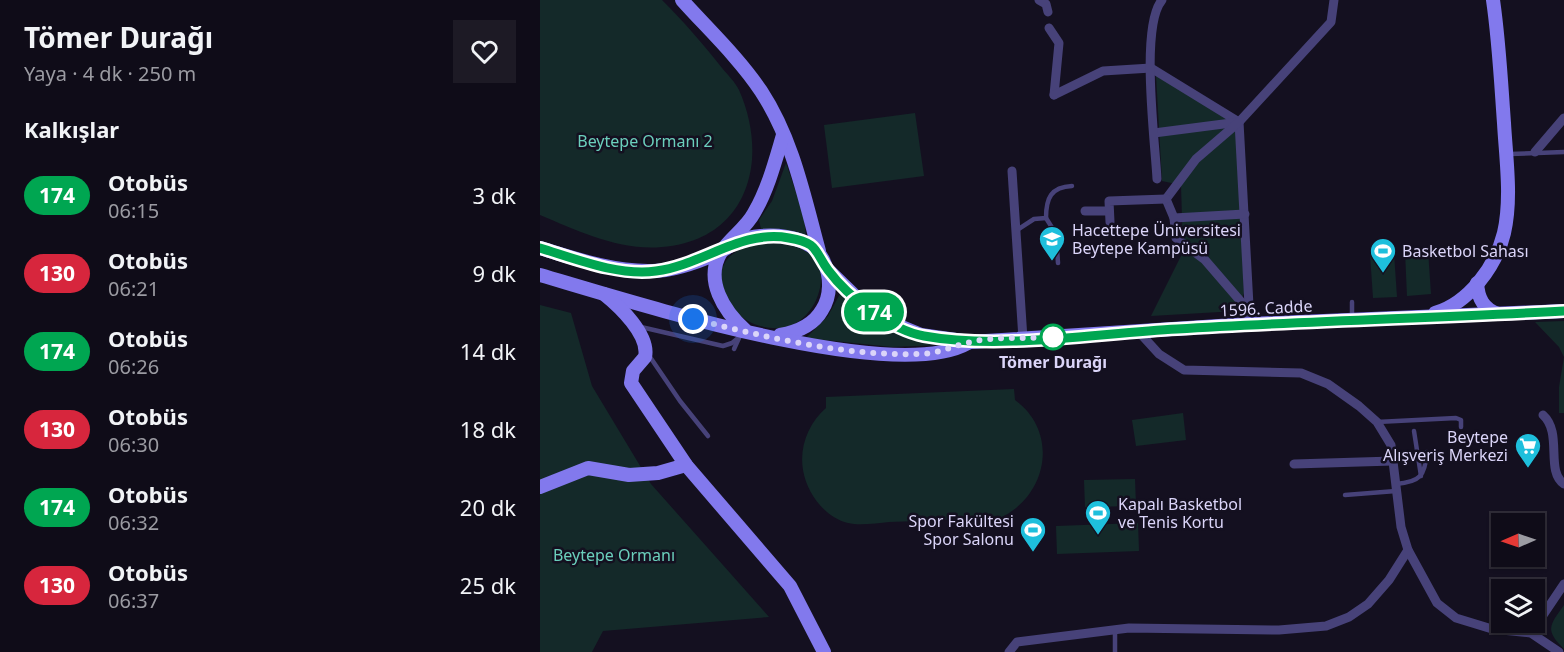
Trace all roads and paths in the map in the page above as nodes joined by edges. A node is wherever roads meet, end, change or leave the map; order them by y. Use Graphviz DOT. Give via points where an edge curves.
graph roads {
  1 [pos="682,0"];
  2 [pos="1040,0"];
  3 [pos="1162,0"];
  4 [pos="1334,0"];
  5 [pos="1493,0"];
  6 [pos="1048,12"];
  7 [pos="1048,27"];
  8 [pos="1151,68"];
  9 [pos="1564,118"];
  10 [pos="1239,122"];
  11 [pos="1154,133"];
  12 [pos="783,135"];
  13 [pos="1535,152"];
  14 [pos="1564,152"];
  15 [pos="1506,154"];
  16 [pos="1012,171"];
  17 [pos="1072,186"];
  18 [pos="1162,199"];
  19 [pos="1085,211"];
  20 [pos="1109,211"];
  21 [pos="1245,214"];
  22 [pos="1046,218"];
  23 [pos="1174,218"];
  24 [pos="1110,222"];
  25 [pos="1017,230"];
  26 [pos="540,248"];
  27 [pos="722,251"];
  28 [pos="819,251"];
  29 [pos="1058,263"];
  30 [pos="827,269"];
  31 [pos="540,275"];
  32 [pos="1478,282"];
  33 [pos="604,294"];
  34 [pos="1352,302"];
  35 [pos="1564,311"];
  36 [pos="1498,314"];
  37 [pos="1425,316"];
  38 [pos="1249,318"];
  39 [pos="1353,320"];
  40 [pos="633,323"];
  41 [pos="1138,331"];
  42 [pos="743,334"];
  43 [pos="772,337"];
  44 [pos="1023,339"];
  45 [pos="969,342"];
  46 [pos="734,349"];
  47 [pos="646,352"];
  48 [pos="1543,415"];
  49 [pos="1377,422"];
  50 [pos="1461,427"];
  51 [pos="1414,431"];
  52 [pos="708,436"];
  53 [pos="1427,452"];
  54 [pos="1393,461"];
  55 [pos="1294,464"];
  56 [pos="686,465"];
  57 [pos="1421,476"];
  58 [pos="1564,484"];
  59 [pos="540,487"];
  60 [pos="1396,487"];
  61 [pos="1345,495"];
  62 [pos="1408,550"];
  63 [pos="1564,584"];
  64 [pos="1545,612"];
  65 [pos="1491,629"];
  66 [pos="1115,630"];
  67 [pos="1531,633"];
  68 [pos="824,652"];
  69 [pos="1009,652"];
  70 [pos="1116,652"];
  71 [pos="1559,652"];
  1 -- 12 [label="street, 1596. Cadde" via="761,91"];
  2 -- 6 [label="street"];
  3 -- 8 [label="street" via="1150,33"];
  4 -- 10 [label="street" via="1331,22"];
  5 -- 15 [label="street"];
  7 -- 8 [label="street" via="1059,43 1054,95 1103,71"];
  8 -- 10 [label="street"];
  8 -- 11 [label="street"];
  9 -- 13 [label="street"];
  10 -- 11 [label="street"];
  10 -- 18 [label="street" via="1196,159"];
  10 -- 21 [label="street"];
  11 -- 18 [label="street" via="1157,183"];
  12 -- 27 [label="street" via="758,206"];
  12 -- 28 [label="street, 1596. Cadde" via="803,184"];
  13 -- 14 [label="lane"];
  13 -- 15 [label="lane"];
  15 -- 32 [label="street" via="1504,231 1493,263"];
  16 -- 25 [label="street"];
  17 -- 22 [label="lane" via="1060,186 1051,193"];
  18 -- 20 [label="street" via="1109,201"];
  18 -- 23 [label="street"];
  19 -- 20 [label="street"];
  20 -- 24 [label="street"];
  21 -- 23 [label="street"];
  21 -- 38 [label="street"];
  22 -- 25 [label="lane" via="1034,219"];
  22 -- 29 [label="lane" via="1056,234"];
  23 -- 38 [label="street" via="1176,238 1205,260"];
  25 -- 44 [label="street"];
  26 -- 27 [label="street" via="591,263 644,271 666,269"];
  27 -- 28 [label="street" via="750,238 772,237 797,240"];
  27 -- 42 [label="street" via="716,273 717,293"];
  28 -- 30 [label="street, 1596. Cadde"];
  30 -- 43 [label="street, 1596. Cadde" via="829,291 818,316 800,330"];
  30 -- 45 [label="street, 1596. Cadde" via="887,321 921,335"];
  31 -- 33 [label="street, 1596. Cadde"];
  32 -- 36 [label="street" via="1482,302"];
  32 -- 37 [label="street" via="1462,299"];
  33 -- 40 [label="street"];
  33 -- 42 [label="street, 1596. Cadde"];
  34 -- 39 [label="lane"];
  35 -- 36 [label="street, 1596. Cadde"];
  36 -- 37 [label="street, 1596. Cadde"];
  37 -- 39 [label="street, 1596. Cadde"];
  38 -- 39 [label="street, 1596. Cadde"];
  38 -- 41 [label="street, 1596. Cadde"];
  40 -- 42 [label="lane" via="723,346"];
  40 -- 47 [label="street"];
  41 -- 44 [label="street, 1596. Cadde"];
  41 -- 49 [label="street" via="1159,354 1184,370 1302,373 1328,384"];
  42 -- 43 [label="street, 1596. Cadde"];
  42 -- 46 [label="lane"];
  43 -- 45 [label="street, 1596. Cadde" via="857,351 919,354 943,352"];
  44 -- 45 [label="street, 1596. Cadde"];
  47 -- 52 [label="lane"];
  47 -- 56 [label="street" via="633,370 631,382"];
  48 -- 58 [label="street" via="1552,424 1557,473"];
  49 -- 50 [label="lane" via="1456,418 1461,420"];
  49 -- 54 [label="street" via="1391,445"];
  51 -- 57 [label="lane"];
  53 -- 57 [label="lane"];
  54 -- 55 [label="street"];
  54 -- 60 [label="street"];
  56 -- 59 [label="street" via="658,473 628,475 588,468"];
  56 -- 68 [label="street" via="790,586"];
  57 -- 60 [label="lane"];
  60 -- 61 [label="lane"];
  60 -- 62 [label="street"];
  62 -- 65 [label="street" via="1437,603 1456,618"];
  62 -- 66 [label="street" via="1368,604 1326,626 1279,630"];
  63 -- 64 [label="street"];
  66 -- 69 [label="street" via="1017,642"];
  66 -- 70 [label="lane"];
  67 -- 71 [label="street"];
}
